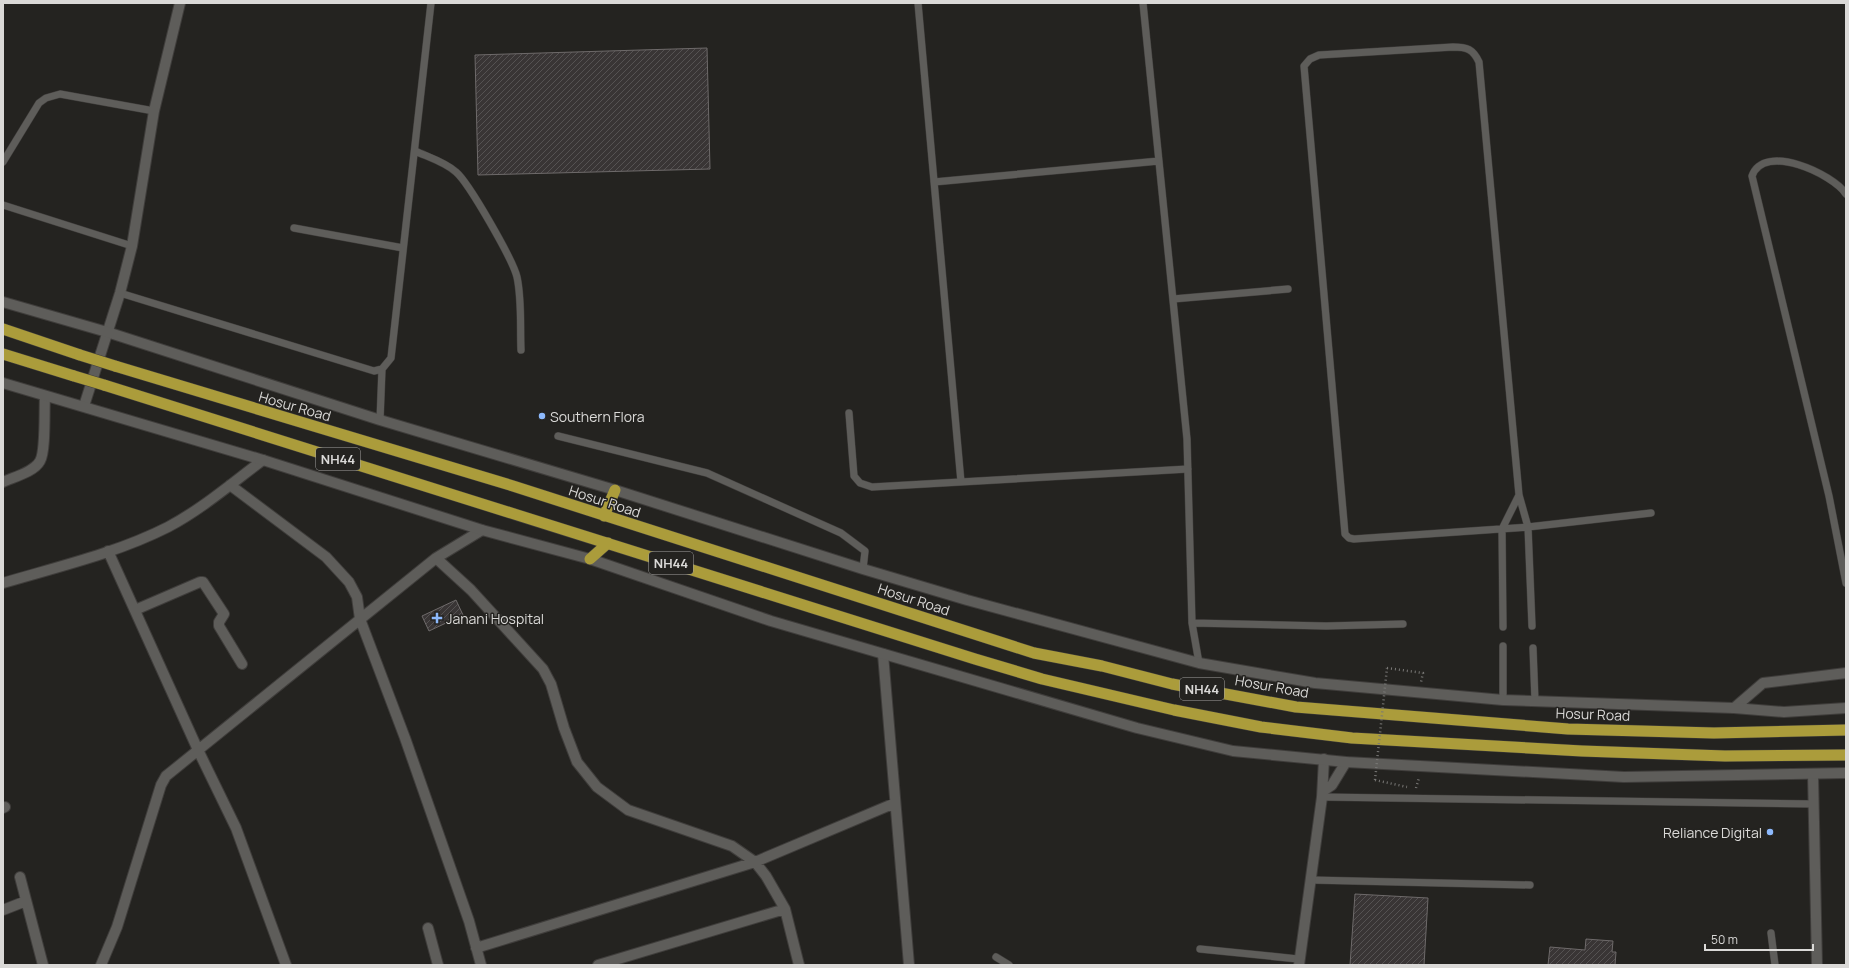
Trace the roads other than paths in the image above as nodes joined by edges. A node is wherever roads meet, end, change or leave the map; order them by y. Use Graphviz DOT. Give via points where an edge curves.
graph roads {
  1 [pos="180,3"];
  2 [pos="431,3"];
  3 [pos="918,3"];
  4 [pos="1142,3"];
  5 [pos="154,111"];
  6 [pos="415,151"];
  7 [pos="1159,161"];
  8 [pos="3,162"];
  9 [pos="934,182"];
  10 [pos="1846,194"];
  11 [pos="3,205"];
  12 [pos="294,228"];
  13 [pos="132,246"];
  14 [pos="404,248"];
  15 [pos="1288,289"];
  16 [pos="120,293"];
  17 [pos="1173,299"];
  18 [pos="3,302"];
  19 [pos="3,328"];
  20 [pos="106,332"];
  21 [pos="521,350"];
  22 [pos="3,354"];
  23 [pos="382,369"];
  24 [pos="3,383"];
  25 [pos="45,396"];
  26 [pos="84,406"];
  27 [pos="849,413"];
  28 [pos="380,420"];
  29 [pos="558,436"];
  30 [pos="263,460"];
  31 [pos="1188,469"];
  32 [pos="3,482"];
  33 [pos="961,482"];
  34 [pos="230,485"];
  35 [pos="615,490"];
  36 [pos="1519,495"];
  37 [pos="1651,513"];
  38 [pos="604,516"];
  39 [pos="1528,527"];
  40 [pos="1502,529"];
  41 [pos="482,530"];
  42 [pos="608,543"];
  43 [pos="108,551"];
  44 [pos="436,558"];
  45 [pos="590,560"];
  46 [pos="863,569"];
  47 [pos="3,583"];
  48 [pos="1846,583"];
  49 [pos="135,610"];
  50 [pos="360,619"];
  51 [pos="1192,623"];
  52 [pos="1403,624"];
  53 [pos="1532,626"];
  54 [pos="1503,627"];
  55 [pos="1503,646"];
  56 [pos="1533,648"];
  57 [pos="883,654"];
  58 [pos="1199,663"];
  59 [pos="242,664"];
  60 [pos="1846,673"];
  61 [pos="1503,700"];
  62 [pos="1535,701"];
  63 [pos="1734,708"];
  64 [pos="1846,708"];
  65 [pos="1846,730"];
  66 [pos="198,750"];
  67 [pos="1846,755"];
  68 [pos="1324,759"];
  69 [pos="1346,762"];
  70 [pos="1846,773"];
  71 [pos="1813,774"];
  72 [pos="1323,794"];
  73 [pos="895,803"];
  74 [pos="1814,804"];
  75 [pos="755,862"];
  76 [pos="20,877"];
  77 [pos="1311,880"];
  78 [pos="1530,884"];
  79 [pos="26,901"];
  80 [pos="786,908"];
  81 [pos="3,910"];
  82 [pos="428,928"];
  83 [pos="1771,933"];
  84 [pos="476,948"];
  85 [pos="1200,949"];
  86 [pos="996,957"];
  87 [pos="1298,962"];
  88 [pos="43,965"];
  89 [pos="101,965"];
  90 [pos="286,965"];
  91 [pos="438,965"];
  92 [pos="481,965"];
  93 [pos="598,965"];
  94 [pos="800,965"];
  95 [pos="909,965"];
  96 [pos="1009,965"];
  97 [pos="1775,965"];
  98 [pos="1817,965"];
  1 -- 5 [label="street"];
  2 -- 6 [label="lane"];
  3 -- 9 [label="lane"];
  4 -- 7 [label="lane"];
  5 -- 8 [label="lane" via="60,94 46,98 39,103"];
  5 -- 13 [label="street"];
  6 -- 14 [label="lane"];
  6 -- 21 [label="lane" via="456,172 471,192 509,258 517,276"];
  7 -- 9 [label="lane"];
  7 -- 17 [label="lane"];
  9 -- 33 [label="lane"];
  10 -- 48 [label="lane" via="1832,180 1794,162 1776,161 1761,164 1754,169 1752,176 1827,488"];
  11 -- 13 [label="lane"];
  12 -- 14 [label="lane"];
  13 -- 16 [label="street"];
  14 -- 23 [label="lane" via="391,358"];
  15 -- 17 [label="lane"];
  16 -- 20 [label="street"];
  16 -- 23 [label="lane" via="374,371"];
  17 -- 31 [label="lane"];
  18 -- 20 [label="street"];
  19 -- 38 [label="highway, Hosur Road / NH44, bridge" via="115,366"];
  20 -- 26 [label="street"];
  20 -- 28 [label="street"];
  22 -- 42 [label="highway, NH44, bridge"];
  23 -- 28 [label="lane"];
  24 -- 25 [label="street"];
  25 -- 26 [label="street"];
  25 -- 32 [label="street" via="43,450 40,461 33,468"];
  26 -- 30 [label="street"];
  27 -- 33 [label="lane" via="854,476 860,483 872,487"];
  28 -- 35 [label="street"];
  29 -- 46 [label="lane" via="708,473 759,495 842,533 865,551"];
  30 -- 34 [label="street"];
  30 -- 41 [label="street"];
  31 -- 33 [label="lane"];
  31 -- 51 [label="lane"];
  34 -- 43 [label="street" via="169,527"];
  34 -- 50 [label="street" via="338,568 358,597"];
  35 -- 38 [label="highway"];
  35 -- 46 [label="street"];
  36 -- 39 [label="lane"];
  36 -- 40 [label="lane"];
  36 -- 40 [label="lane" via="1480,62 1475,53 1466,47 1319,55 1310,58 1304,66 1345,534 1354,539"];
  37 -- 39 [label="lane"];
  38 -- 65 [label="highway, Hosur Road / NH44" via="1034,654 1102,666 1172,684 1296,707 1568,729 1714,733"];
  39 -- 40 [label="lane"];
  39 -- 53 [label="lane"];
  40 -- 54 [label="lane"];
  41 -- 44 [label="street"];
  41 -- 45 [label="street"];
  42 -- 45 [label="highway"];
  42 -- 67 [label="highway, NH44" via="1042,679 1262,728 1352,738 1582,751 1725,756"];
  43 -- 47 [label="street"];
  43 -- 49 [label="street"];
  44 -- 50 [label="street"];
  44 -- 75 [label="street" via="471,590 542,669 551,684 577,762 597,787 628,810 732,846"];
  45 -- 57 [label="street" via="771,621"];
  46 -- 58 [label="street"];
  49 -- 59 [label="street" via="203,582 224,612 219,626"];
  49 -- 66 [label="street"];
  50 -- 66 [label="street"];
  50 -- 84 [label="street" via="405,738 469,921"];
  51 -- 52 [label="lane" via="1326,626"];
  51 -- 58 [label="lane"];
  55 -- 61 [label="lane"];
  56 -- 62 [label="lane"];
  57 -- 68 [label="street" via="1137,728 1226,749"];
  57 -- 73 [label="street"];
  58 -- 61 [label="street" via="1315,683"];
  60 -- 63 [label="street" via="1763,683"];
  61 -- 62 [label="street"];
  62 -- 63 [label="street"];
  63 -- 64 [label="street" via="1784,712"];
  66 -- 89 [label="street" via="174,768 161,785 117,927"];
  66 -- 90 [label="street" via="236,828"];
  68 -- 69 [label="street"];
  68 -- 72 [label="street"];
  69 -- 71 [label="street" via="1624,776"];
  69 -- 72 [label="street" via="1332,785"];
  70 -- 71 [label="street"];
  71 -- 74 [label="street"];
  72 -- 74 [label="lane"];
  72 -- 77 [label="street"];
  73 -- 75 [label="street"];
  73 -- 95 [label="street"];
  74 -- 98 [label="street"];
  75 -- 80 [label="street"];
  75 -- 84 [label="street"];
  76 -- 79 [label="street"];
  77 -- 78 [label="lane"];
  77 -- 87 [label="street"];
  79 -- 81 [label="street"];
  79 -- 88 [label="street"];
  80 -- 93 [label="street"];
  80 -- 94 [label="street"];
  82 -- 91 [label="street"];
  83 -- 97 [label="lane"];
  84 -- 92 [label="street"];
  85 -- 87 [label="lane"];
  86 -- 96 [label="lane"];
}
